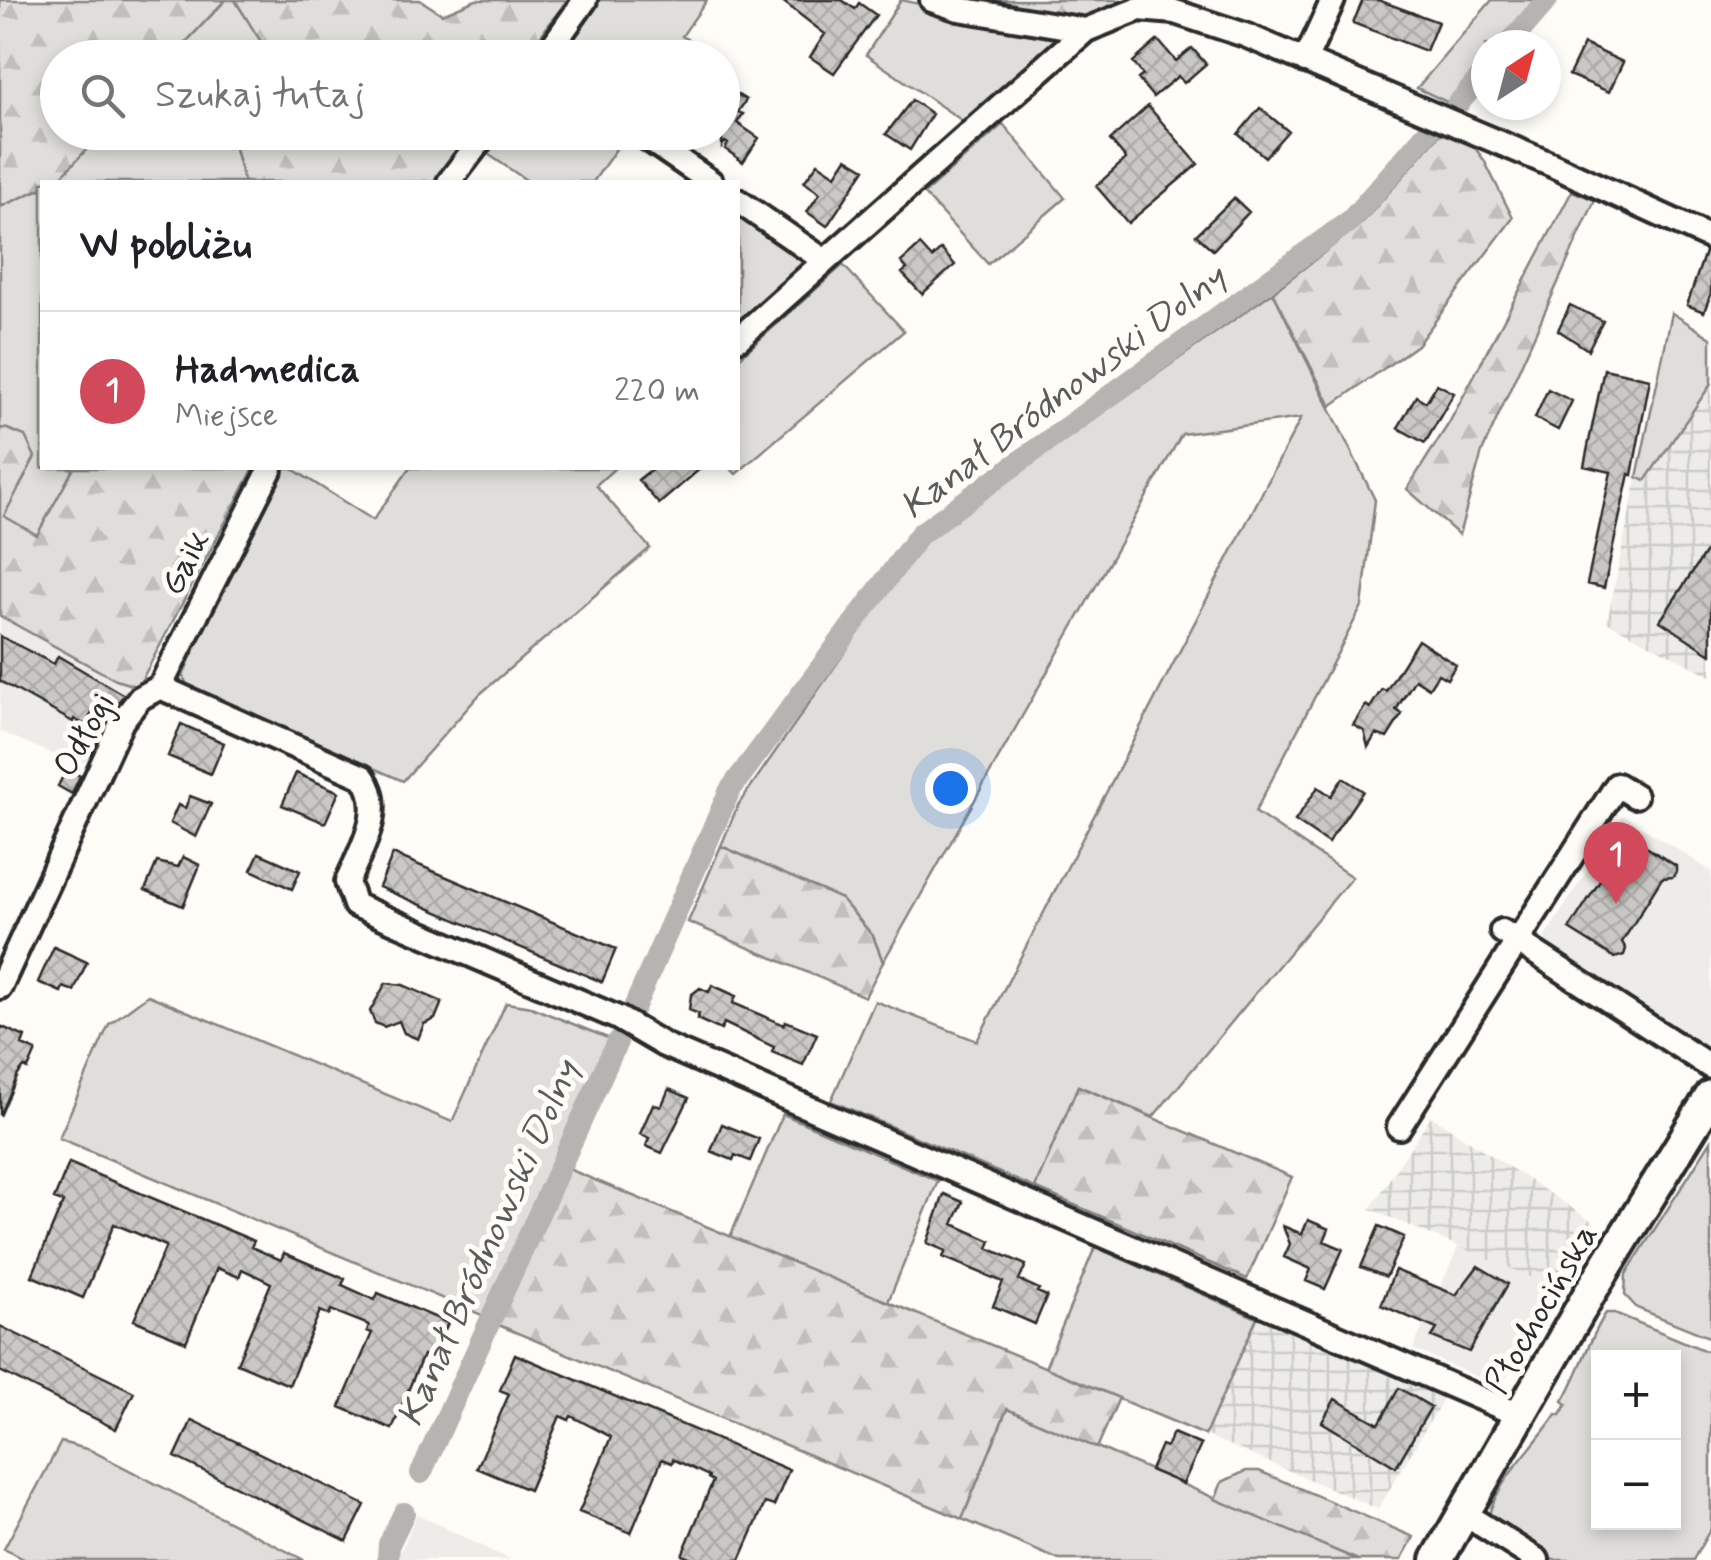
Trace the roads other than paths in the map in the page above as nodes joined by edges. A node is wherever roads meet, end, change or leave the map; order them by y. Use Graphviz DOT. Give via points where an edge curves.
graph roads {
  1 [pos="585,0"];
  2 [pos="932,0"];
  3 [pos="1333,0"];
  4 [pos="1086,30"];
  5 [pos="557,40"];
  6 [pos="1305,62"];
  7 [pos="474,150"];
  8 [pos="664,150"];
  9 [pos="451,180"];
  10 [pos="708,180"];
  11 [pos="740,202"];
  12 [pos="1711,238"];
  13 [pos="825,261"];
  14 [pos="740,337"];
  15 [pos="270,470"];
  16 [pos="160,688"];
  17 [pos="1635,796"];
  18 [pos="1510,936"];
  19 [pos="0,987"];
  20 [pos="1711,1067"];
  21 [pos="1711,1096"];
  22 [pos="1399,1127"];
  23 [pos="1521,1416"];
  24 [pos="1463,1514"];
  25 [pos="1437,1560"];
  26 [pos="1536,1560"];
  1 -- 5 [label="street"];
  2 -- 4 [label="street"];
  3 -- 6 [label="street"];
  4 -- 6 [label="street" via="1139,9 1175,12"];
  4 -- 13 [label="street"];
  6 -- 12 [label="street"];
  7 -- 9 [label="street"];
  8 -- 10 [label="street"];
  11 -- 13 [label="street"];
  13 -- 14 [label="street"];
  15 -- 16 [label="street, Gaik"];
  16 -- 19 [label="street, Odłogi" via="140,698 122,722"];
  16 -- 23 [label="street" via="363,776 372,789 374,816 348,882 355,905"];
  17 -- 18 [label="street" via="1617,785"];
  18 -- 20 [label="street"];
  18 -- 22 [label="street"];
  21 -- 23 [label="main road, Płochocińska"];
  23 -- 24 [label="main road, Płochocińska"];
  24 -- 25 [label="main road, Płochocińska"];
  24 -- 26 [label="street"];
}
